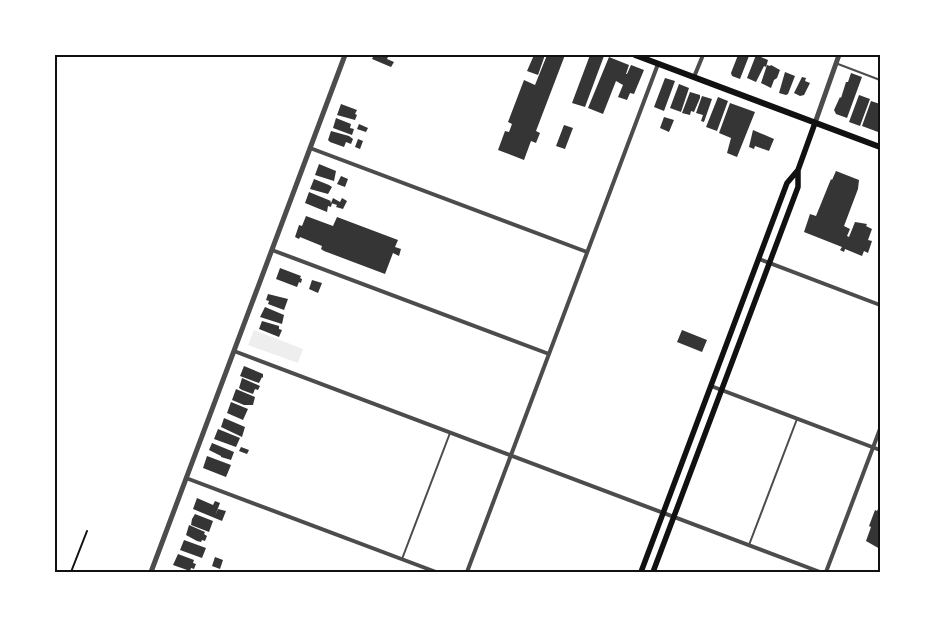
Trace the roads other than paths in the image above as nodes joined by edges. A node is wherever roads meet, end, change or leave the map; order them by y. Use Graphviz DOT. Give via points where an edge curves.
graph roads {
  1 [pos="345,55"];
  2 [pos="635,55"];
  3 [pos="703,55"];
  4 [pos="839,55"];
  5 [pos="836,63"];
  6 [pos="658,64"];
  7 [pos="694,77"];
  8 [pos="880,80"];
  9 [pos="815,123"];
  10 [pos="880,147"];
  11 [pos="310,148"];
  12 [pos="798,170"];
  13 [pos="272,250"];
  14 [pos="587,252"];
  15 [pos="758,260"];
  16 [pos="769,263"];
  17 [pos="880,305"];
  18 [pos="234,351"];
  19 [pos="549,354"];
  20 [pos="711,386"];
  21 [pos="721,390"];
  22 [pos="798,419"];
  23 [pos="880,429"];
  24 [pos="451,432"];
  25 [pos="873,448"];
  26 [pos="880,450"];
  27 [pos="511,455"];
  28 [pos="186,478"];
  29 [pos="663,513"];
  30 [pos="674,517"];
  31 [pos="750,545"];
  32 [pos="402,559"];
  33 [pos="151,572"];
  34 [pos="436,572"];
  35 [pos="467,572"];
  36 [pos="641,572"];
  37 [pos="653,572"];
  38 [pos="820,572"];
  39 [pos="826,572"];
  1 -- 11 [label="street"];
  2 -- 6 [label="main road"];
  3 -- 7 [label="street"];
  4 -- 5 [label="street"];
  5 -- 8 [label="lane"];
  5 -- 9 [label="street"];
  6 -- 7 [label="main road"];
  6 -- 14 [label="street"];
  7 -- 9 [label="main road"];
  9 -- 10 [label="main road"];
  9 -- 12 [label="main road"];
  11 -- 13 [label="street"];
  11 -- 14 [label="street"];
  12 -- 15 [label="main road" via="787,183"];
  12 -- 16 [label="main road" via="798,187"];
  13 -- 18 [label="street"];
  13 -- 19 [label="street"];
  14 -- 19 [label="street"];
  15 -- 16 [label="street"];
  15 -- 20 [label="main road"];
  16 -- 17 [label="street"];
  16 -- 21 [label="main road"];
  18 -- 24 [label="street"];
  18 -- 28 [label="street"];
  19 -- 27 [label="street"];
  20 -- 21 [label="street"];
  20 -- 29 [label="main road"];
  21 -- 22 [label="street"];
  21 -- 30 [label="main road"];
  22 -- 25 [label="street"];
  22 -- 31 [label="lane"];
  23 -- 25 [label="street"];
  24 -- 27 [label="street"];
  24 -- 32 [label="lane"];
  25 -- 26 [label="street"];
  25 -- 39 [label="street"];
  27 -- 29 [label="street"];
  27 -- 35 [label="street"];
  28 -- 32 [label="street"];
  28 -- 33 [label="street"];
  29 -- 30 [label="street"];
  29 -- 36 [label="main road"];
  30 -- 31 [label="street"];
  30 -- 37 [label="main road"];
  31 -- 38 [label="street"];
  32 -- 34 [label="street"];
}
